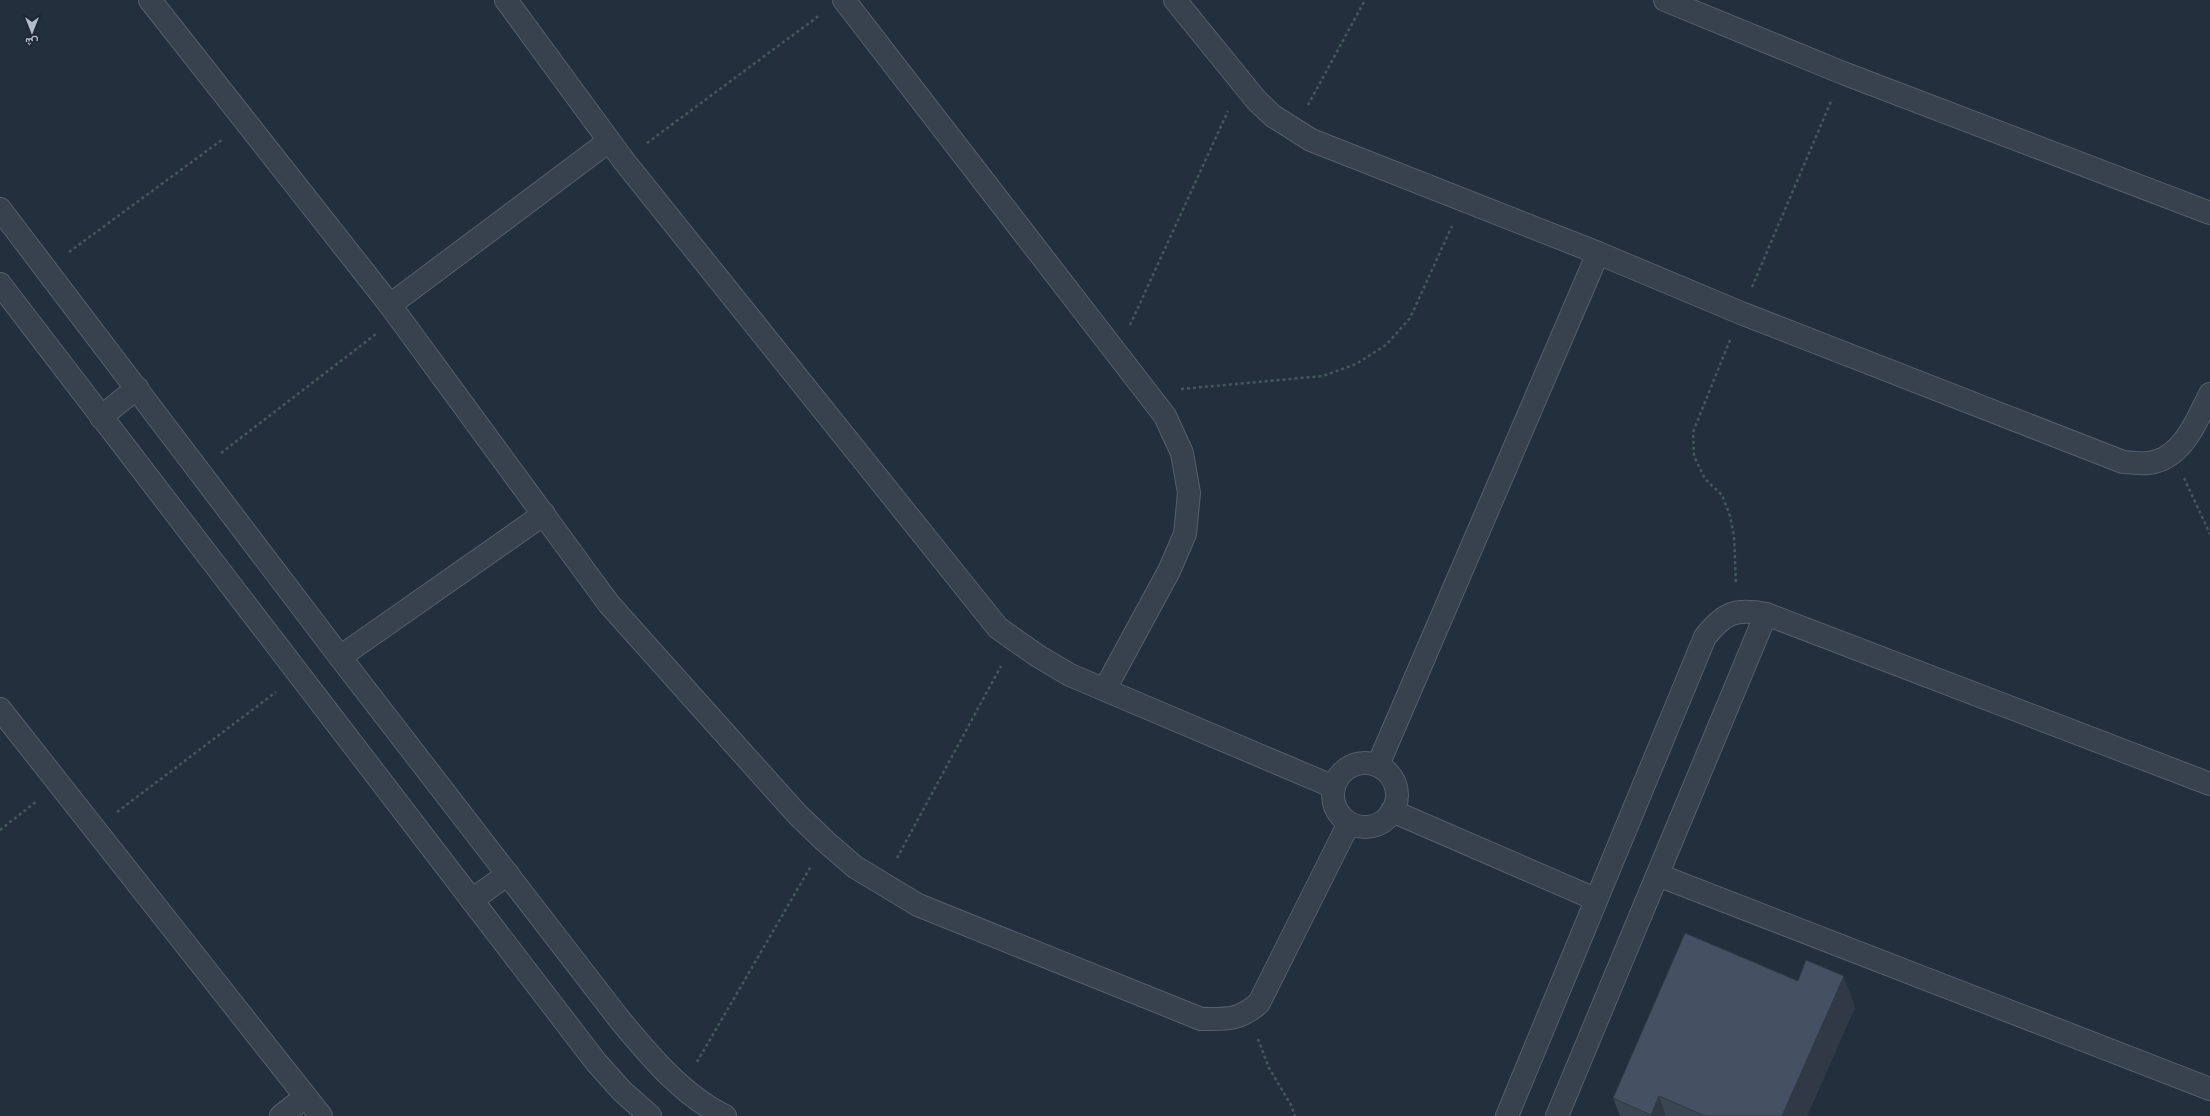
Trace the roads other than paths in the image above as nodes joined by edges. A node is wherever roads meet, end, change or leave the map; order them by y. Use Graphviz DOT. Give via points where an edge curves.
graph roads {
  1 [pos="150,0"];
  2 [pos="506,0"];
  3 [pos="844,0"];
  4 [pos="1175,0"];
  5 [pos="1665,0"];
  6 [pos="609,142"];
  7 [pos="0,209"];
  8 [pos="2210,213"];
  9 [pos="1598,253"];
  10 [pos="0,284"];
  11 [pos="394,311"];
  12 [pos="137,388"];
  13 [pos="2210,394"];
  14 [pos="101,417"];
  15 [pos="544,514"];
  16 [pos="1766,614"];
  17 [pos="340,657"];
  18 [pos="1104,689"];
  19 [pos="0,708"];
  20 [pos="1378,765"];
  21 [pos="2210,784"];
  22 [pos="1334,787"];
  23 [pos="1392,811"];
  24 [pos="1349,822"];
  25 [pos="508,874"];
  26 [pos="1658,875"];
  27 [pos="1595,899"];
  28 [pos="472,900"];
  29 [pos="2210,1089"];
  30 [pos="305,1097"];
  31 [pos="281,1116"];
  32 [pos="321,1116"];
  33 [pos="650,1116"];
  34 [pos="725,1116"];
  35 [pos="1507,1116"];
  36 [pos="1557,1116"];
  1 -- 11 [label="street"];
  2 -- 6 [label="street"];
  3 -- 18 [label="street" via="1164,416 1182,453 1189,493 1185,534 1169,571"];
  4 -- 9 [label="street" via="1257,101 1294,131 1311,140"];
  5 -- 8 [label="street" via="1843,73"];
  6 -- 11 [label="street"];
  6 -- 18 [label="street" via="998,628 1070,675"];
  7 -- 12 [label="street"];
  9 -- 13 [label="street" via="1741,313 2123,462 2154,462 2172,453 2193,429"];
  9 -- 20 [label="street"];
  10 -- 14 [label="street"];
  11 -- 15 [label="street"];
  12 -- 14 [label="street"];
  12 -- 17 [label="street"];
  14 -- 28 [label="street"];
  15 -- 17 [label="street"];
  15 -- 24 [label="street" via="609,604 797,814 855,867 918,905 1201,1019 1232,1019 1248,1014 1259,1004"];
  16 -- 21 [label="street"];
  16 -- 26 [label="street"];
  16 -- 27 [label="street" via="1748,611 1726,615 1704,637"];
  17 -- 25 [label="street"];
  18 -- 22 [label="street"];
  19 -- 30 [label="street"];
  20 -- 22 [label="street" via="1369,763 1351,766 1337,778"];
  20 -- 23 [label="street" via="1392,777 1396,786 1396,804"];
  22 -- 24 [label="street" via="1335,807"];
  23 -- 24 [label="street" via="1388,818 1373,826"];
  23 -- 27 [label="street"];
  25 -- 28 [label="street"];
  25 -- 34 [label="street" via="638,1043 682,1087"];
  26 -- 29 [label="street"];
  26 -- 36 [label="street"];
  27 -- 35 [label="street"];
  28 -- 33 [label="street" via="596,1062 622,1091"];
  30 -- 31 [label="street"];
  30 -- 32 [label="street"];
}
